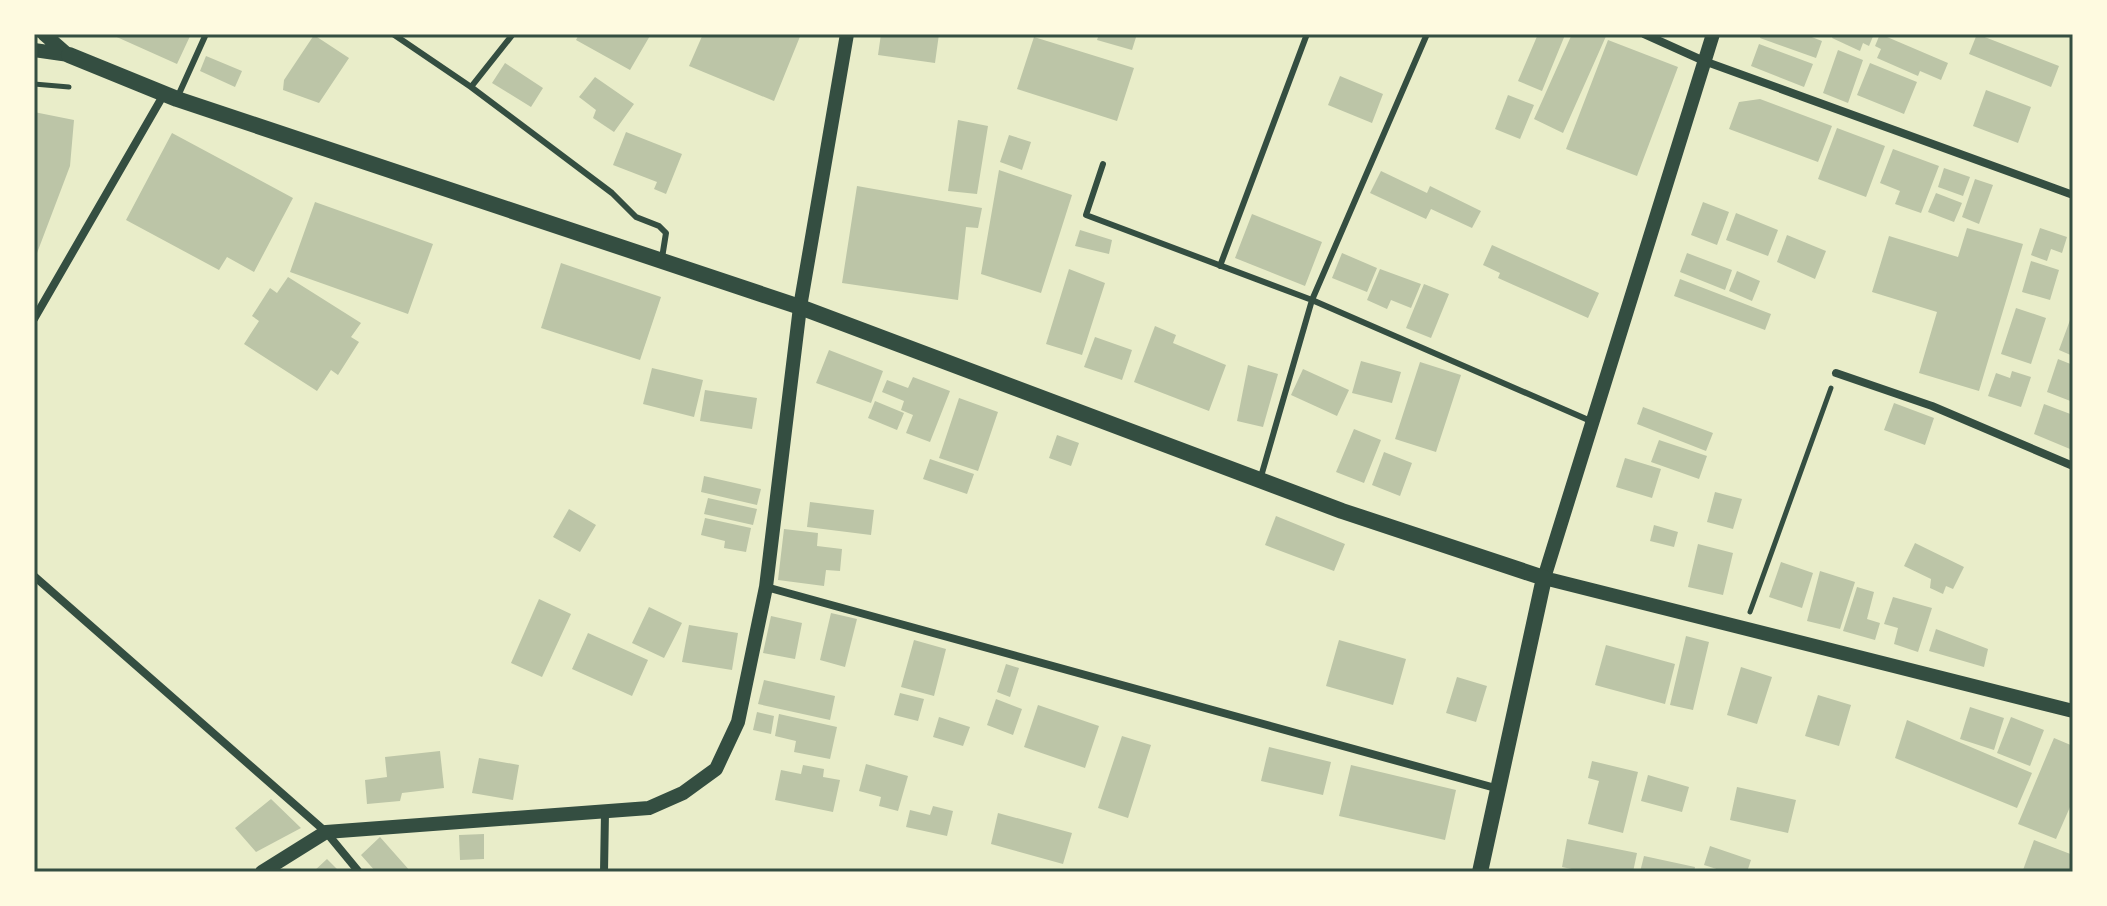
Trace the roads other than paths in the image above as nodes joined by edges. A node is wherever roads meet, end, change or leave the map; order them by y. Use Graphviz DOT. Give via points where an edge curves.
graph roads {
  1 [pos="44,34"];
  2 [pos="206,34"];
  3 [pos="393,34"];
  4 [pos="513,34"];
  5 [pos="847,34"];
  6 [pos="1307,34"];
  7 [pos="1427,34"];
  8 [pos="1644,34"];
  9 [pos="1713,34"];
  10 [pos="34,50"];
  11 [pos="69,55"];
  12 [pos="1704,61"];
  13 [pos="471,87"];
  14 [pos="170,97"];
  15 [pos="1103,164"];
  16 [pos="2073,195"];
  17 [pos="661,262"];
  18 [pos="1220,266"];
  19 [pos="1312,300"];
  20 [pos="800,307"];
  21 [pos="34,319"];
  22 [pos="1836,373"];
  23 [pos="1593,422"];
  24 [pos="2073,466"];
  25 [pos="1260,480"];
  26 [pos="34,576"];
  27 [pos="1544,578"];
  28 [pos="766,587"];
  29 [pos="2073,711"];
  30 [pos="1500,789"];
  31 [pos="605,812"];
  32 [pos="326,832"];
  33 [pos="262,872"];
  34 [pos="359,872"];
  35 [pos="604,872"];
  36 [pos="1480,872"];
  1 -- 11 [label="street"];
  2 -- 14 [label="lane"];
  3 -- 13 [label="lane"];
  4 -- 13 [label="lane"];
  5 -- 20 [label="street"];
  6 -- 18 [label="lane"];
  7 -- 19 [label="lane"];
  8 -- 12 [label="street"];
  9 -- 12 [label="street"];
  10 -- 11 [label="street"];
  11 -- 14 [label="main road"];
  12 -- 16 [label="street"];
  12 -- 23 [label="street"];
  13 -- 17 [label="lane" via="636,217 663,228"];
  14 -- 17 [label="main road"];
  14 -- 21 [label="street"];
  15 -- 18 [label="lane" via="1086,215"];
  17 -- 20 [label="main road"];
  18 -- 19 [label="lane"];
  19 -- 23 [label="lane"];
  19 -- 25 [label="lane"];
  20 -- 25 [label="main road"];
  20 -- 28 [label="street"];
  22 -- 24 [label="street" via="1932,406"];
  23 -- 27 [label="street"];
  25 -- 27 [label="main road"];
  26 -- 32 [label="street"];
  27 -- 29 [label="street"];
  27 -- 30 [label="main road"];
  28 -- 30 [label="street"];
  28 -- 31 [label="street" via="738,722 716,769 683,793 649,808"];
  30 -- 36 [label="main road"];
  31 -- 32 [label="street"];
  31 -- 35 [label="street"];
  32 -- 33 [label="street"];
  32 -- 34 [label="street"];
}
